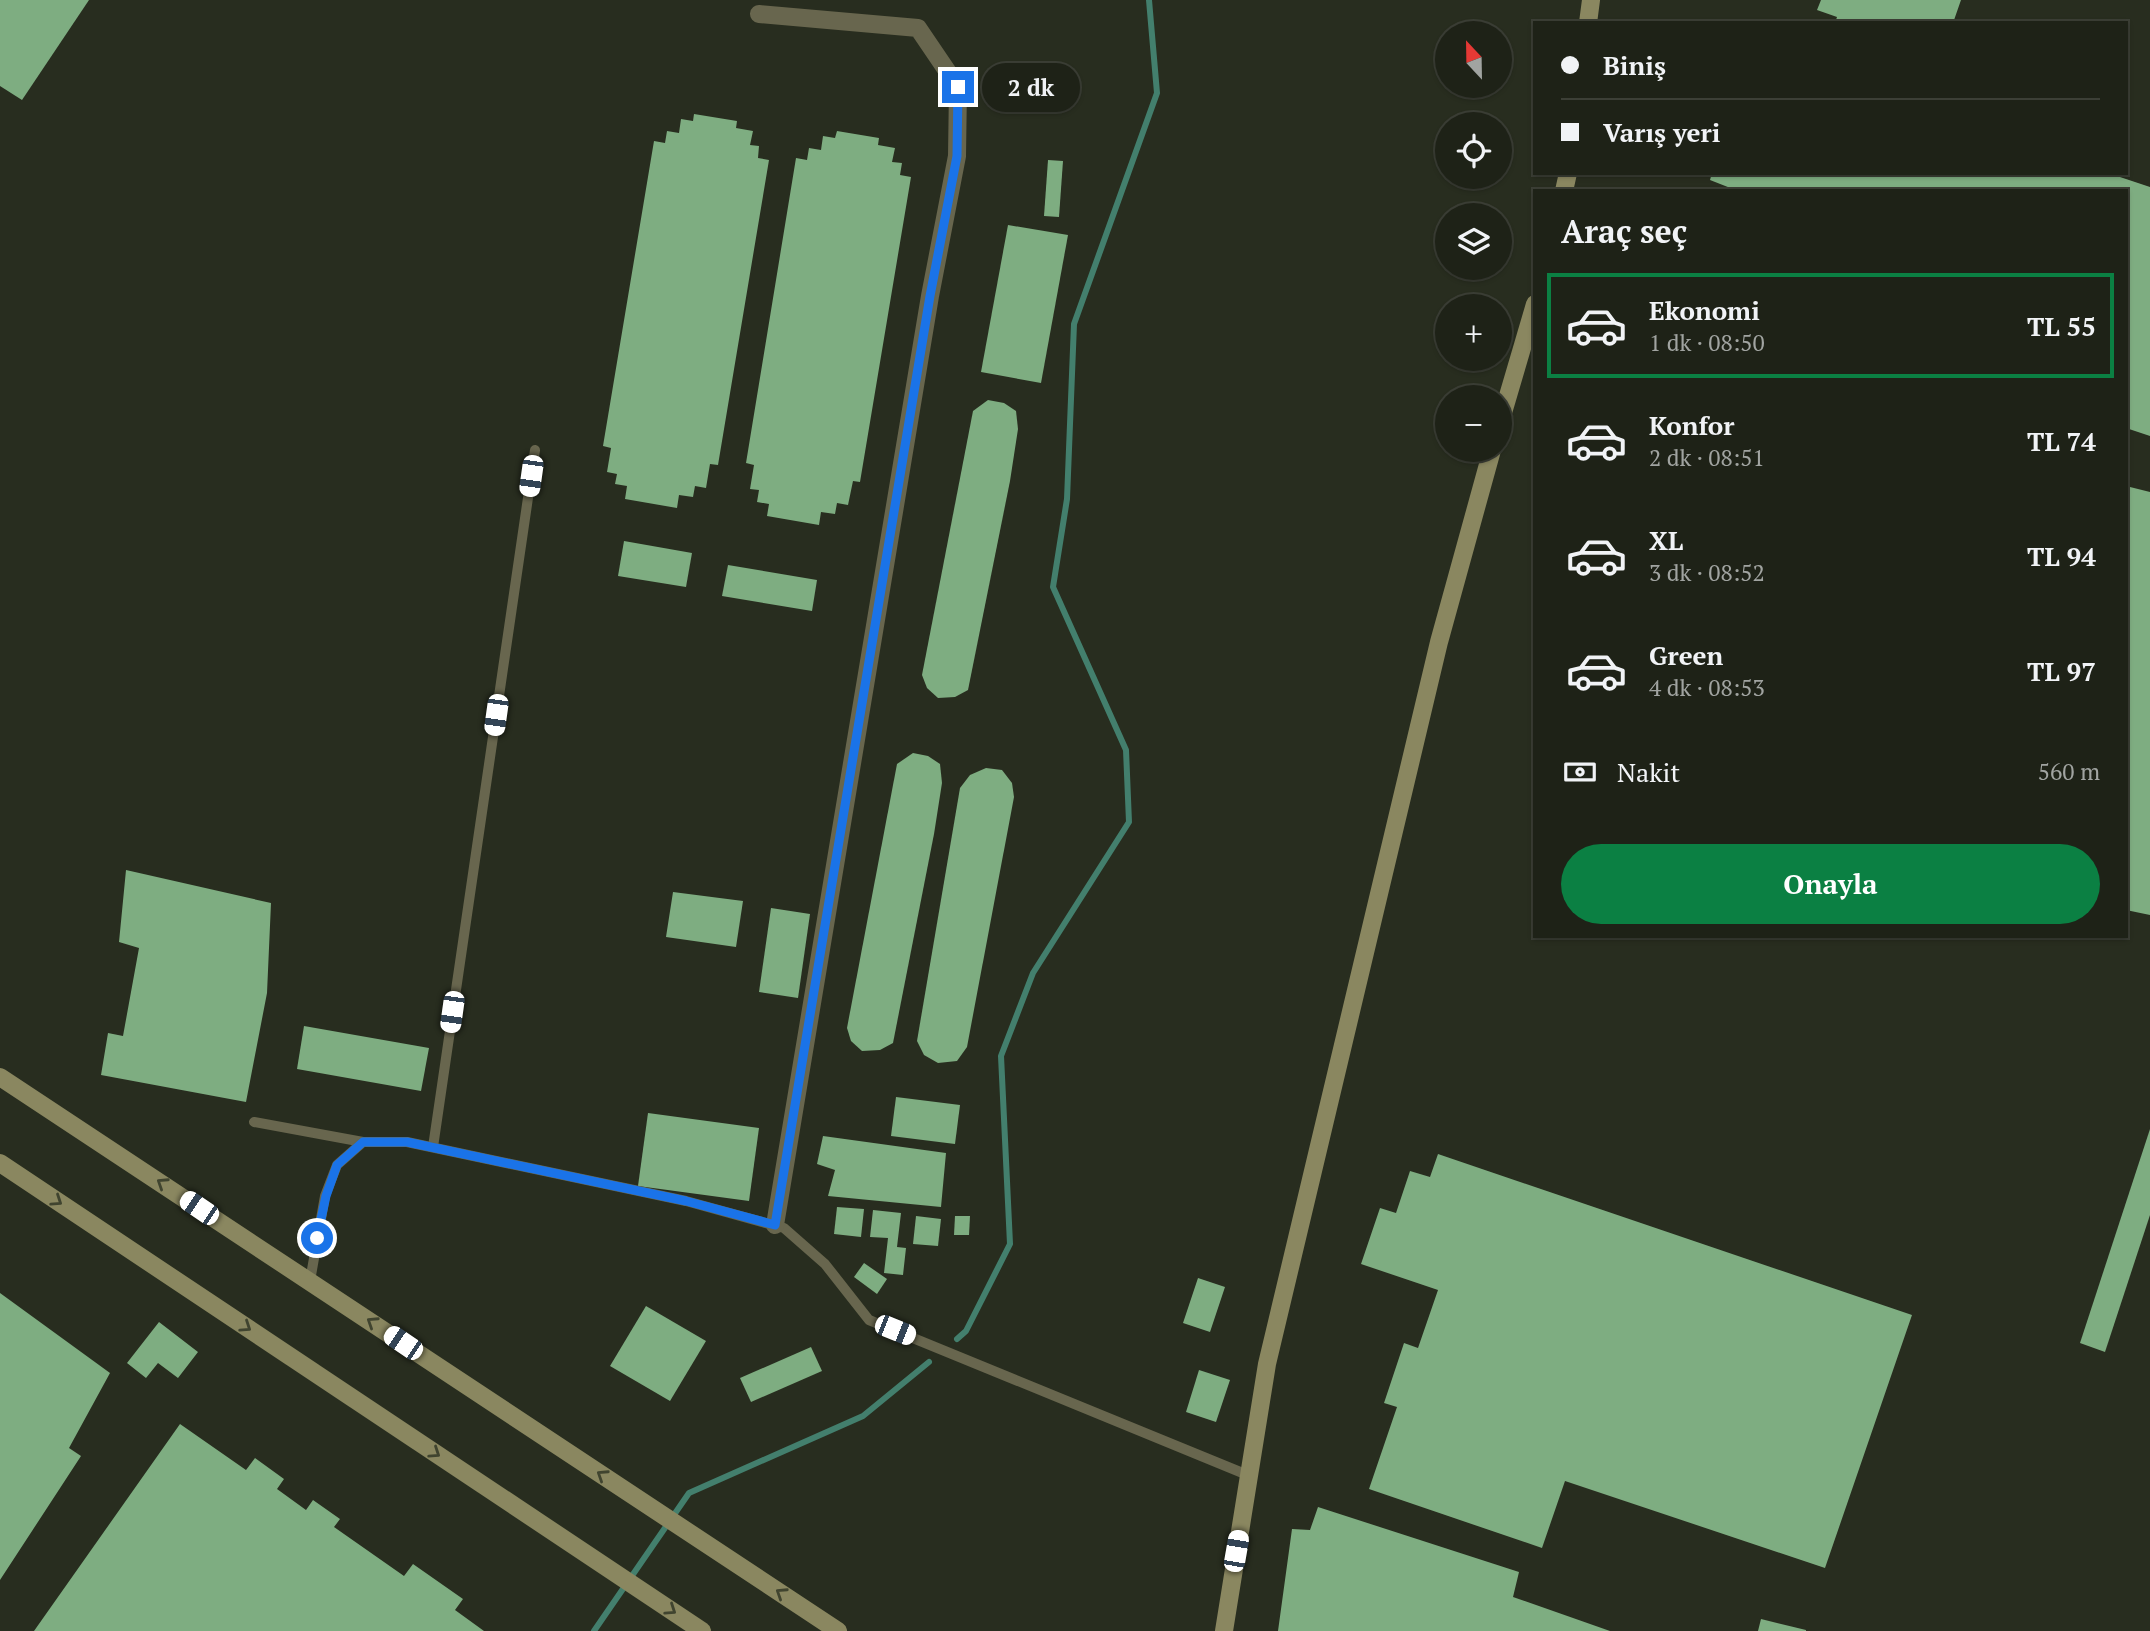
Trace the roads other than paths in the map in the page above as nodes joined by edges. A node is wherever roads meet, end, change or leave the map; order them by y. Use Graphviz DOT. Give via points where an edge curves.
graph roads {
  1 [pos="1591,0"];
  2 [pos="759,14"];
  3 [pos="1588,21"];
  4 [pos="1533,311"];
  5 [pos="1511,385"];
  6 [pos="535,450"];
  7 [pos="1489,462"];
  8 [pos="0,1077"];
  9 [pos="254,1122"];
  10 [pos="363,1142"];
  11 [pos="432,1147"];
  12 [pos="0,1163"];
  13 [pos="775,1225"];
  14 [pos="310,1281"];
  15 [pos="1250,1476"];
  16 [pos="702,1631"];
  17 [pos="838,1631"];
  18 [pos="1224,1631"];
  1 -- 3 [label="street"];
  2 -- 13 [label="street" via="918,28 958,87 957,156"];
  4 -- 5 [label="street"];
  6 -- 11 [label="lane"];
  7 -- 15 [label="street" via="1439,642 1267,1364"];
  14 -- 8 [label="street, one-way"];
  9 -- 10 [label="lane"];
  10 -- 11 [label="lane"];
  10 -- 14 [label="lane" via="337,1165 333,1175"];
  11 -- 13 [label="lane" via="686,1201"];
  12 -- 16 [label="street, one-way"];
  13 -- 15 [label="lane" via="825,1264 869,1320"];
  17 -- 14 [label="street, one-way"];
  15 -- 18 [label="street"];
}
